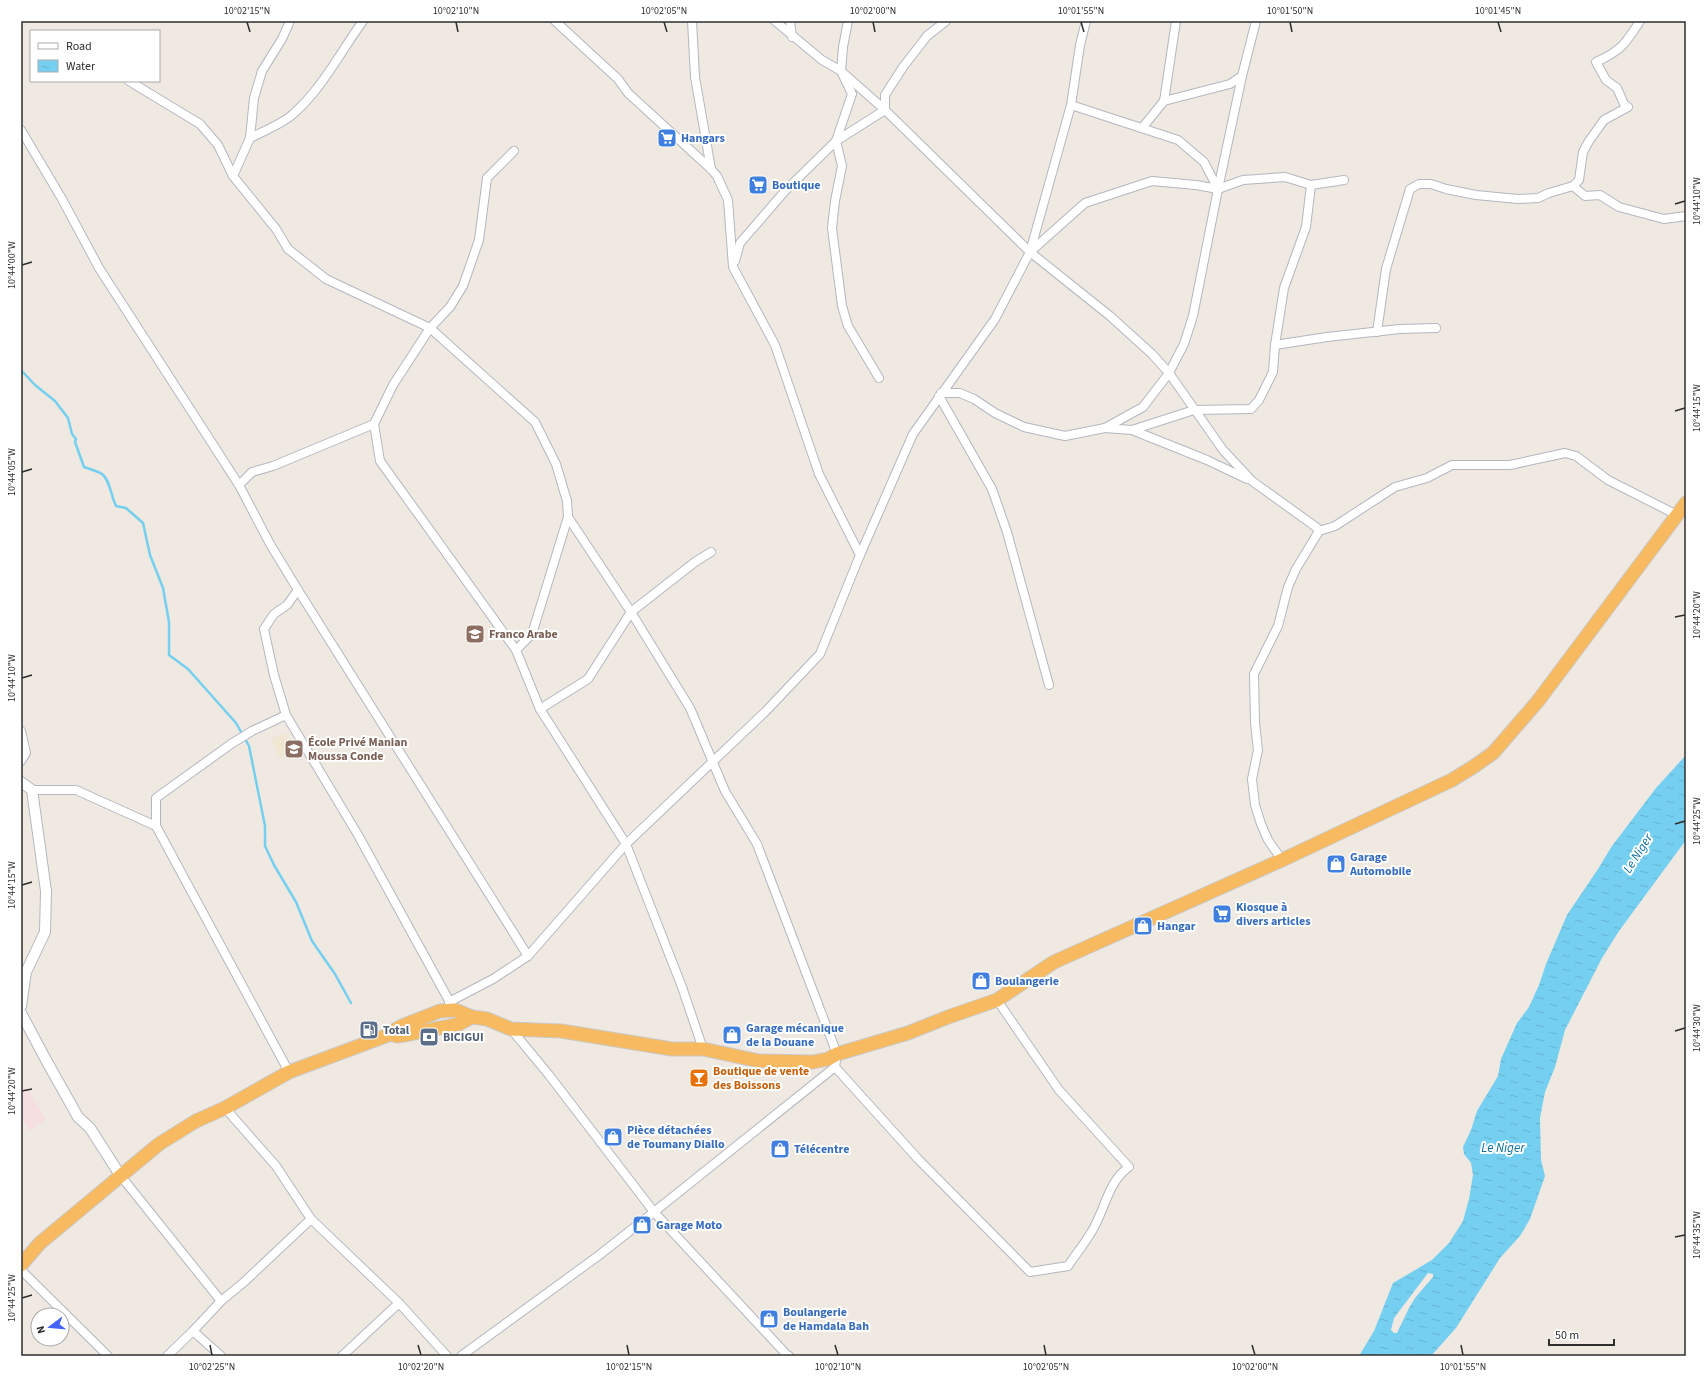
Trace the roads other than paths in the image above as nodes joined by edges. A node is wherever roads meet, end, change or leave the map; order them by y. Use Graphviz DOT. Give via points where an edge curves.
graph roads {
  1 [pos="290,21"];
  2 [pos="363,21"];
  3 [pos="555,21"];
  4 [pos="692,21"];
  5 [pos="775,21"];
  6 [pos="790,21"];
  7 [pos="848,21"];
  8 [pos="946,21"];
  9 [pos="1086,21"];
  10 [pos="1176,21"];
  11 [pos="1256,21"];
  12 [pos="1640,21"];
  13 [pos="792,37"];
  14 [pos="842,71"];
  15 [pos="1242,76"];
  16 [pos="131,82"];
  17 [pos="1164,101"];
  18 [pos="1071,105"];
  19 [pos="885,110"];
  20 [pos="1142,128"];
  21 [pos="21,130"];
  22 [pos="250,138"];
  23 [pos="836,141"];
  24 [pos="514,151"];
  25 [pos="711,169"];
  26 [pos="233,176"];
  27 [pos="1344,180"];
  28 [pos="1311,185"];
  29 [pos="1573,186"];
  30 [pos="1218,189"];
  31 [pos="1686,216"];
  32 [pos="1030,252"];
  33 [pos="733,267"];
  34 [pos="430,328"];
  35 [pos="1436,328"];
  36 [pos="1377,332"];
  37 [pos="1274,345"];
  38 [pos="1169,372"];
  39 [pos="878,378"];
  40 [pos="940,395"];
  41 [pos="1194,410"];
  42 [pos="374,424"];
  43 [pos="1104,428"];
  44 [pos="1132,430"];
  45 [pos="1252,481"];
  46 [pos="239,485"];
  47 [pos="1686,503"];
  48 [pos="1677,515"];
  49 [pos="568,517"];
  50 [pos="1319,531"];
  51 [pos="711,552"];
  52 [pos="860,555"];
  53 [pos="298,590"];
  54 [pos="632,612"];
  55 [pos="516,650"];
  56 [pos="1049,685"];
  57 [pos="540,708"];
  58 [pos="286,716"];
  59 [pos="21,731"];
  60 [pos="713,760"];
  61 [pos="21,761"];
  62 [pos="21,782"];
  63 [pos="32,790"];
  64 [pos="156,826"];
  65 [pos="626,844"];
  66 [pos="1282,860"];
  67 [pos="528,956"];
  68 [pos="997,1000"];
  69 [pos="21,1006"];
  70 [pos="452,1006"];
  71 [pos="21,1013"];
  72 [pos="472,1017"];
  73 [pos="459,1024"];
  74 [pos="511,1029"];
  75 [pos="391,1034"];
  76 [pos="703,1049"];
  77 [pos="836,1061"];
  78 [pos="289,1072"];
  79 [pos="225,1108"];
  80 [pos="120,1175"];
  81 [pos="654,1212"];
  82 [pos="312,1219"];
  83 [pos="21,1265"];
  84 [pos="21,1270"];
  85 [pos="221,1301"];
  86 [pos="399,1303"];
  87 [pos="193,1331"];
  88 [pos="108,1356"];
  89 [pos="167,1356"];
  90 [pos="221,1356"];
  91 [pos="342,1356"];
  92 [pos="447,1356"];
  93 [pos="461,1356"];
  94 [pos="789,1356"];
  1 -- 22 [label="street" via="262,70 254,98"];
  2 -- 22 [label="street" via="322,81 293,115"];
  3 -- 25 [label="street"];
  4 -- 25 [label="street" via="695,77"];
  5 -- 13 [label="street"];
  6 -- 13 [label="street"];
  7 -- 14 [label="street"];
  8 -- 19 [label="street" via="927,36 903,67 884,95"];
  9 -- 18 [label="street"];
  10 -- 17 [label="street"];
  11 -- 15 [label="street"];
  12 -- 29 [label="street" via="1625,45 1611,56 1596,62 1606,80 1617,88 1628,107 1604,120 1589,141 1583,152 1579,180"];
  13 -- 14 [label="street" via="822,60"];
  14 -- 19 [label="street"];
  14 -- 23 [label="street" via="852,94"];
  15 -- 17 [label="street" via="1230,84"];
  15 -- 30 [label="street"];
  16 -- 26 [label="street" via="200,124 218,145"];
  17 -- 20 [label="street"];
  18 -- 20 [label="street"];
  18 -- 32 [label="street"];
  19 -- 23 [label="street"];
  19 -- 32 [label="street"];
  20 -- 30 [label="street" via="1178,140 1204,162"];
  21 -- 46 [label="street" via="99,268"];
  22 -- 26 [label="street"];
  23 -- 33 [label="street" via="785,191 740,243"];
  23 -- 39 [label="street" via="842,166 832,228 842,306 848,326"];
  24 -- 34 [label="street" via="487,178 479,240 463,286 450,307"];
  25 -- 33 [label="street" via="728,200"];
  26 -- 34 [label="street" via="276,229 288,249 326,279"];
  27 -- 28 [label="street"];
  28 -- 30 [label="street" via="1285,177 1243,180"];
  28 -- 37 [label="street" via="1306,227 1284,288"];
  29 -- 31 [label="street" via="1585,196 1600,195 1619,207 1644,215 1664,219"];
  29 -- 36 [label="street" via="1538,198 1476,195 1431,184 1419,184 1410,189 1386,269"];
  30 -- 32 [label="street" via="1152,181 1107,194 1085,203"];
  30 -- 38 [label="street" via="1194,316 1184,344"];
  32 -- 38 [label="street" via="1110,316"];
  32 -- 40 [label="street" via="995,319"];
  33 -- 52 [label="street" via="775,345 819,474"];
  34 -- 42 [label="street" via="393,385"];
  34 -- 49 [label="street" via="535,422 556,464 567,501"];
  35 -- 36 [label="street"];
  36 -- 37 [label="street"];
  37 -- 41 [label="street" via="1273,372 1251,410"];
  38 -- 41 [label="street"];
  38 -- 43 [label="street" via="1143,407"];
  40 -- 43 [label="street" via="960,393 1024,427 1065,436"];
  40 -- 52 [label="street" via="913,434"];
  40 -- 56 [label="street" via="992,489 1007,532"];
  41 -- 44 [label="street"];
  41 -- 45 [label="street" via="1223,450"];
  42 -- 46 [label="street" via="273,466 252,472"];
  42 -- 55 [label="street" via="380,461"];
  43 -- 44 [label="street"];
  44 -- 45 [label="street"];
  45 -- 50 [label="street" via="1316,526"];
  46 -- 53 [label="street"];
  47 -- 48 [label="highway"];
  48 -- 50 [label="street" via="1608,480 1576,456 1566,453 1510,465 1452,465 1427,478 1395,487 1336,526"];
  48 -- 66 [label="highway" via="1538,701 1493,753 1452,780"];
  49 -- 54 [label="street"];
  49 -- 55 [label="street" via="532,634"];
  50 -- 66 [label="street" via="1296,569 1288,587 1278,626 1254,674 1258,750 1252,779 1255,805 1268,840"];
  51 -- 54 [label="street"];
  52 -- 60 [label="street" via="820,654 766,712"];
  53 -- 58 [label="street" via="287,605 274,614 264,629"];
  53 -- 67 [label="street"];
  54 -- 57 [label="street" via="588,678"];
  54 -- 60 [label="street" via="690,708"];
  55 -- 57 [label="street"];
  57 -- 65 [label="street"];
  58 -- 64 [label="street" via="247,734 156,798"];
  58 -- 70 [label="street" via="358,835"];
  59 -- 61 [label="street" via="26,753"];
  60 -- 65 [label="street"];
  60 -- 77 [label="street" via="725,791 757,844"];
  62 -- 63 [label="street"];
  63 -- 64 [label="street" via="76,790"];
  63 -- 69 [label="street" via="46,891 45,932 26,972"];
  64 -- 78 [label="street"];
  65 -- 67 [label="street"];
  65 -- 76 [label="street" via="682,987"];
  66 -- 68 [label="highway" via="1054,962"];
  67 -- 70 [label="street"];
  68 -- 77 [label="highway" via="948,1016"];
  68 -- 77 [label="street" via="1059,1090 1129,1167 1115,1180 1093,1230 1068,1266 1030,1272 918,1159"];
  70 -- 72 [label="highway"];
  70 -- 73 [label="street"];
  70 -- 75 [label="highway" via="402,1026"];
  71 -- 80 [label="street" via="78,1116 90,1128"];
  72 -- 73 [label="highway"];
  72 -- 74 [label="highway" via="487,1019"];
  73 -- 75 [label="highway" via="406,1035"];
  74 -- 76 [label="highway" via="561,1031 672,1049"];
  74 -- 81 [label="street"];
  75 -- 78 [label="highway"];
  76 -- 77 [label="highway" via="767,1061"];
  77 -- 81 [label="street"];
  78 -- 79 [label="highway"];
  79 -- 80 [label="highway" via="196,1121 159,1144"];
  79 -- 82 [label="street" via="276,1166"];
  80 -- 83 [label="highway" via="40,1243"];
  80 -- 85 [label="street"];
  81 -- 93 [label="street"];
  81 -- 94 [label="street"];
  82 -- 85 [label="street"];
  82 -- 86 [label="street"];
  84 -- 88 [label="street"];
  85 -- 87 [label="street"];
  86 -- 91 [label="street"];
  86 -- 92 [label="street"];
  87 -- 89 [label="street"];
  87 -- 90 [label="street"];
}
